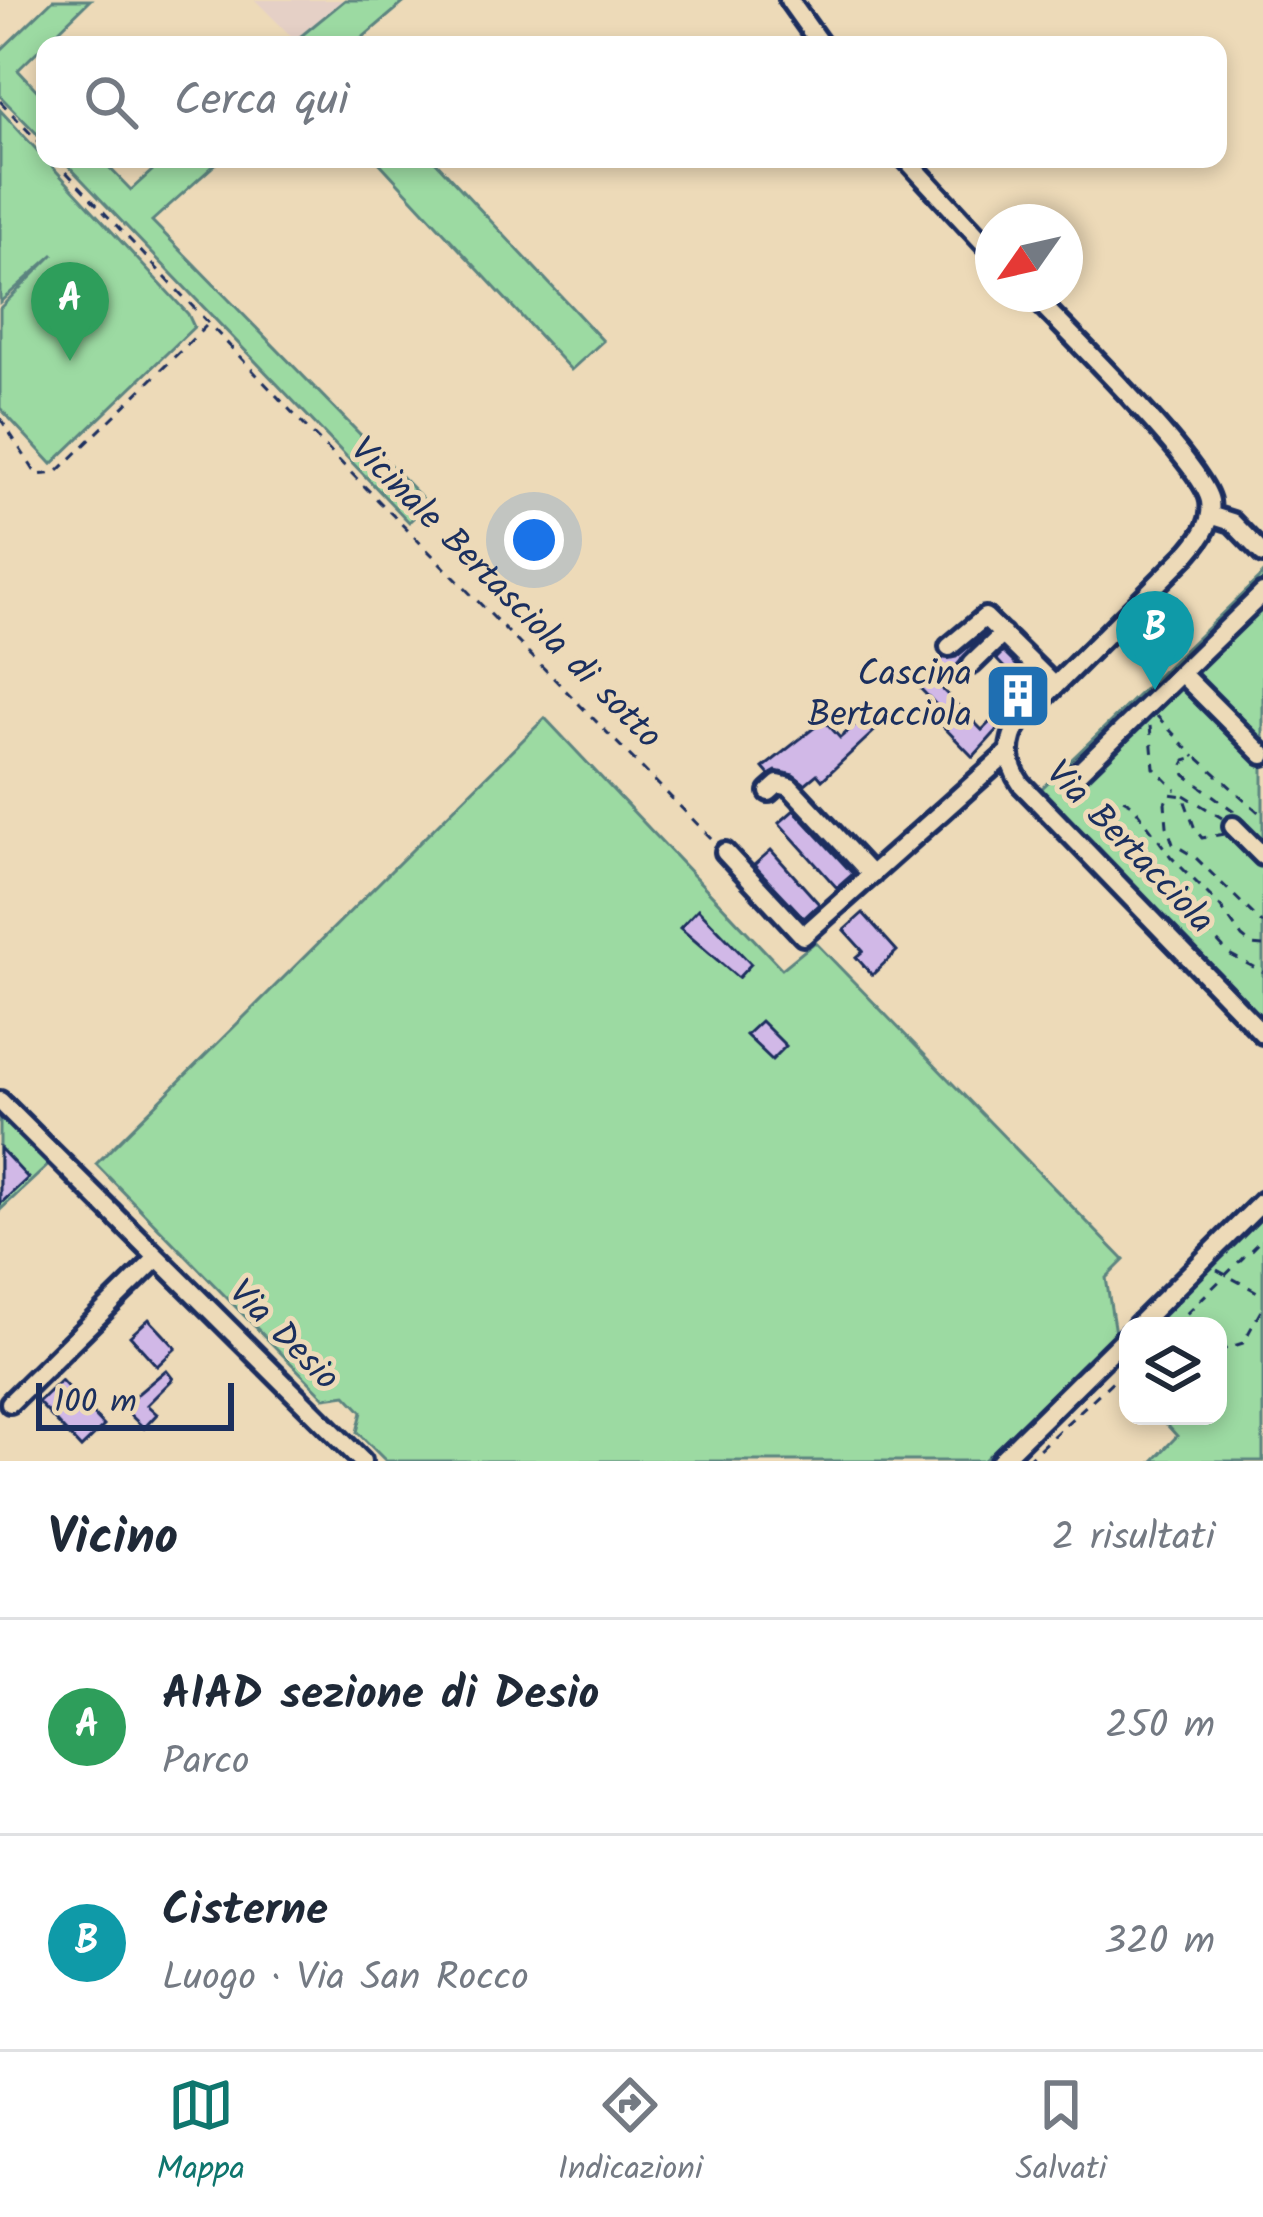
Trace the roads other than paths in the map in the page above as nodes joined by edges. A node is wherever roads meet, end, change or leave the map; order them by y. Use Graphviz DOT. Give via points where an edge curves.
graph roads {
  1 [pos="789,0"];
  2 [pos="815,36"];
  3 [pos="914,168"];
  4 [pos="975,234"];
  5 [pos="1049,312"];
  6 [pos="1210,515"];
  7 [pos="1263,554"];
  8 [pos="1261,601"];
  9 [pos="1003,634"];
  10 [pos="950,647"];
  11 [pos="972,664"];
  12 [pos="1181,673"];
  13 [pos="1059,682"];
  14 [pos="1009,752"];
  15 [pos="1263,755"];
  16 [pos="1073,778"];
  17 [pos="769,792"];
  18 [pos="1237,829"];
  19 [pos="725,852"];
  20 [pos="1263,856"];
  21 [pos="872,875"];
  22 [pos="1263,1034"];
  23 [pos="3,1110"];
  24 [pos="1263,1201"];
  25 [pos="157,1258"];
  26 [pos="1146,1317"];
  27 [pos="1119,1344"];
  28 [pos="10,1403"];
  29 [pos="362,1461"];
  30 [pos="1000,1461"];
  1 -- 2 [label="street"];
  3 -- 4 [label="street"];
  5 -- 6 [label="street" via="1186,460 1208,494"];
  6 -- 7 [label="street" via="1232,522"];
  6 -- 13 [label="street, Via Bertacciola" via="1190,551"];
  8 -- 12 [label="street"];
  9 -- 10 [label="street" via="982,616"];
  9 -- 11 [label="street"];
  9 -- 13 [label="street"];
  12 -- 15 [label="street"];
  12 -- 16 [label="street"];
  13 -- 14 [label="street, Via Bertacciola" via="1017,724"];
  14 -- 21 [label="street, Via Bertacciola"];
  14 -- 22 [label="street, Via Bertacciola" via="1021,784"];
  17 -- 21 [label="street" via="778,784 790,788"];
  18 -- 20 [label="street"];
  19 -- 21 [label="street, Via Bertacciola" via="803,936"];
  23 -- 25 [label="street, Via Desio"];
  24 -- 26 [label="street"];
  25 -- 28 [label="street"];
  25 -- 29 [label="street, Via Desio"];
  27 -- 30 [label="street"];
}
